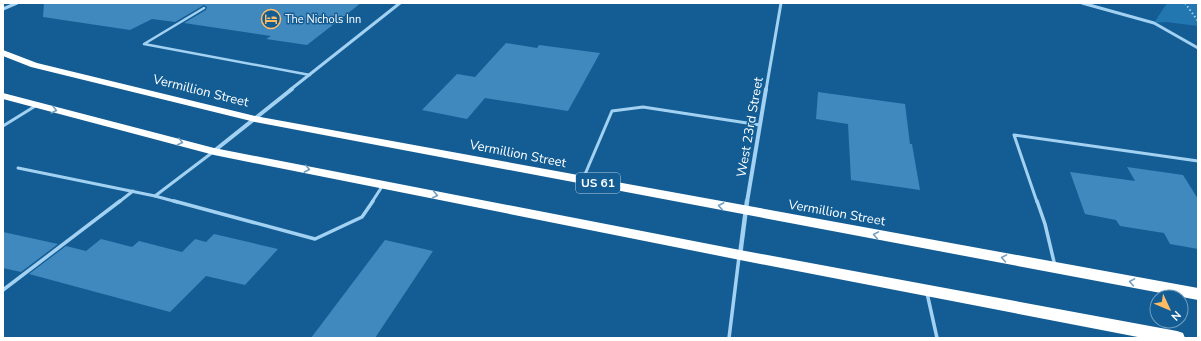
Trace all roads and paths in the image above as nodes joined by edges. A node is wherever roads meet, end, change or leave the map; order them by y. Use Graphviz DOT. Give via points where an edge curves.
graph roads {
  1 [pos="17,3"];
  2 [pos="400,3"];
  3 [pos="781,3"];
  4 [pos="1082,3"];
  5 [pos="1185,3"];
  6 [pos="204,8"];
  7 [pos="3,9"];
  8 [pos="1198,21"];
  9 [pos="1198,48"];
  10 [pos="3,53"];
  11 [pos="310,75"];
  12 [pos="3,96"];
  13 [pos="37,105"];
  14 [pos="255,118"];
  15 [pos="760,125"];
  16 [pos="3,126"];
  17 [pos="214,151"];
  18 [pos="1198,161"];
  19 [pos="18,168"];
  20 [pos="582,180"];
  21 [pos="384,184"];
  22 [pos="133,191"];
  23 [pos="155,196"];
  24 [pos="745,211"];
  25 [pos="740,255"];
  26 [pos="1055,267"];
  27 [pos="3,290"];
  28 [pos="926,291"];
  29 [pos="1198,294"];
  30 [pos="729,338"];
  31 [pos="937,338"];
  32 [pos="1177,338"];
  1 -- 7 [label="street"];
  2 -- 11 [label="street"];
  3 -- 15 [label="street, West 23rd Street"];
  4 -- 9 [label="street" via="1154,23"];
  5 -- 8 [label="path"];
  6 -- 11 [label="lane" via="144,44"];
  10 -- 14 [label="highway, Vermillion Street / US 61" via="34,65"];
  11 -- 14 [label="street"];
  12 -- 13 [label="highway"];
  13 -- 16 [label="lane"];
  13 -- 17 [label="highway, one-way"];
  14 -- 17 [label="street"];
  14 -- 20 [label="highway, Vermillion Street / US 61"];
  15 -- 20 [label="lane" via="643,107 612,111"];
  15 -- 24 [label="street, West 23rd Street"];
  17 -- 21 [label="highway, one-way"];
  17 -- 23 [label="lane"];
  18 -- 26 [label="lane" via="1014,135 1045,224"];
  19 -- 22 [label="lane"];
  24 -- 20 [label="highway, Vermillion Street / US 61, one-way"];
  21 -- 23 [label="lane" via="362,217 315,239"];
  21 -- 25 [label="highway, one-way"];
  22 -- 23 [label="lane"];
  22 -- 27 [label="lane"];
  24 -- 25 [label="street, West 23rd Street"];
  26 -- 24 [label="highway, Vermillion Street / US 61, one-way"];
  25 -- 28 [label="highway"];
  25 -- 30 [label="lane"];
  29 -- 26 [label="highway, Vermillion Street / US 61, one-way"];
  28 -- 31 [label="lane"];
  28 -- 32 [label="highway"];
}
